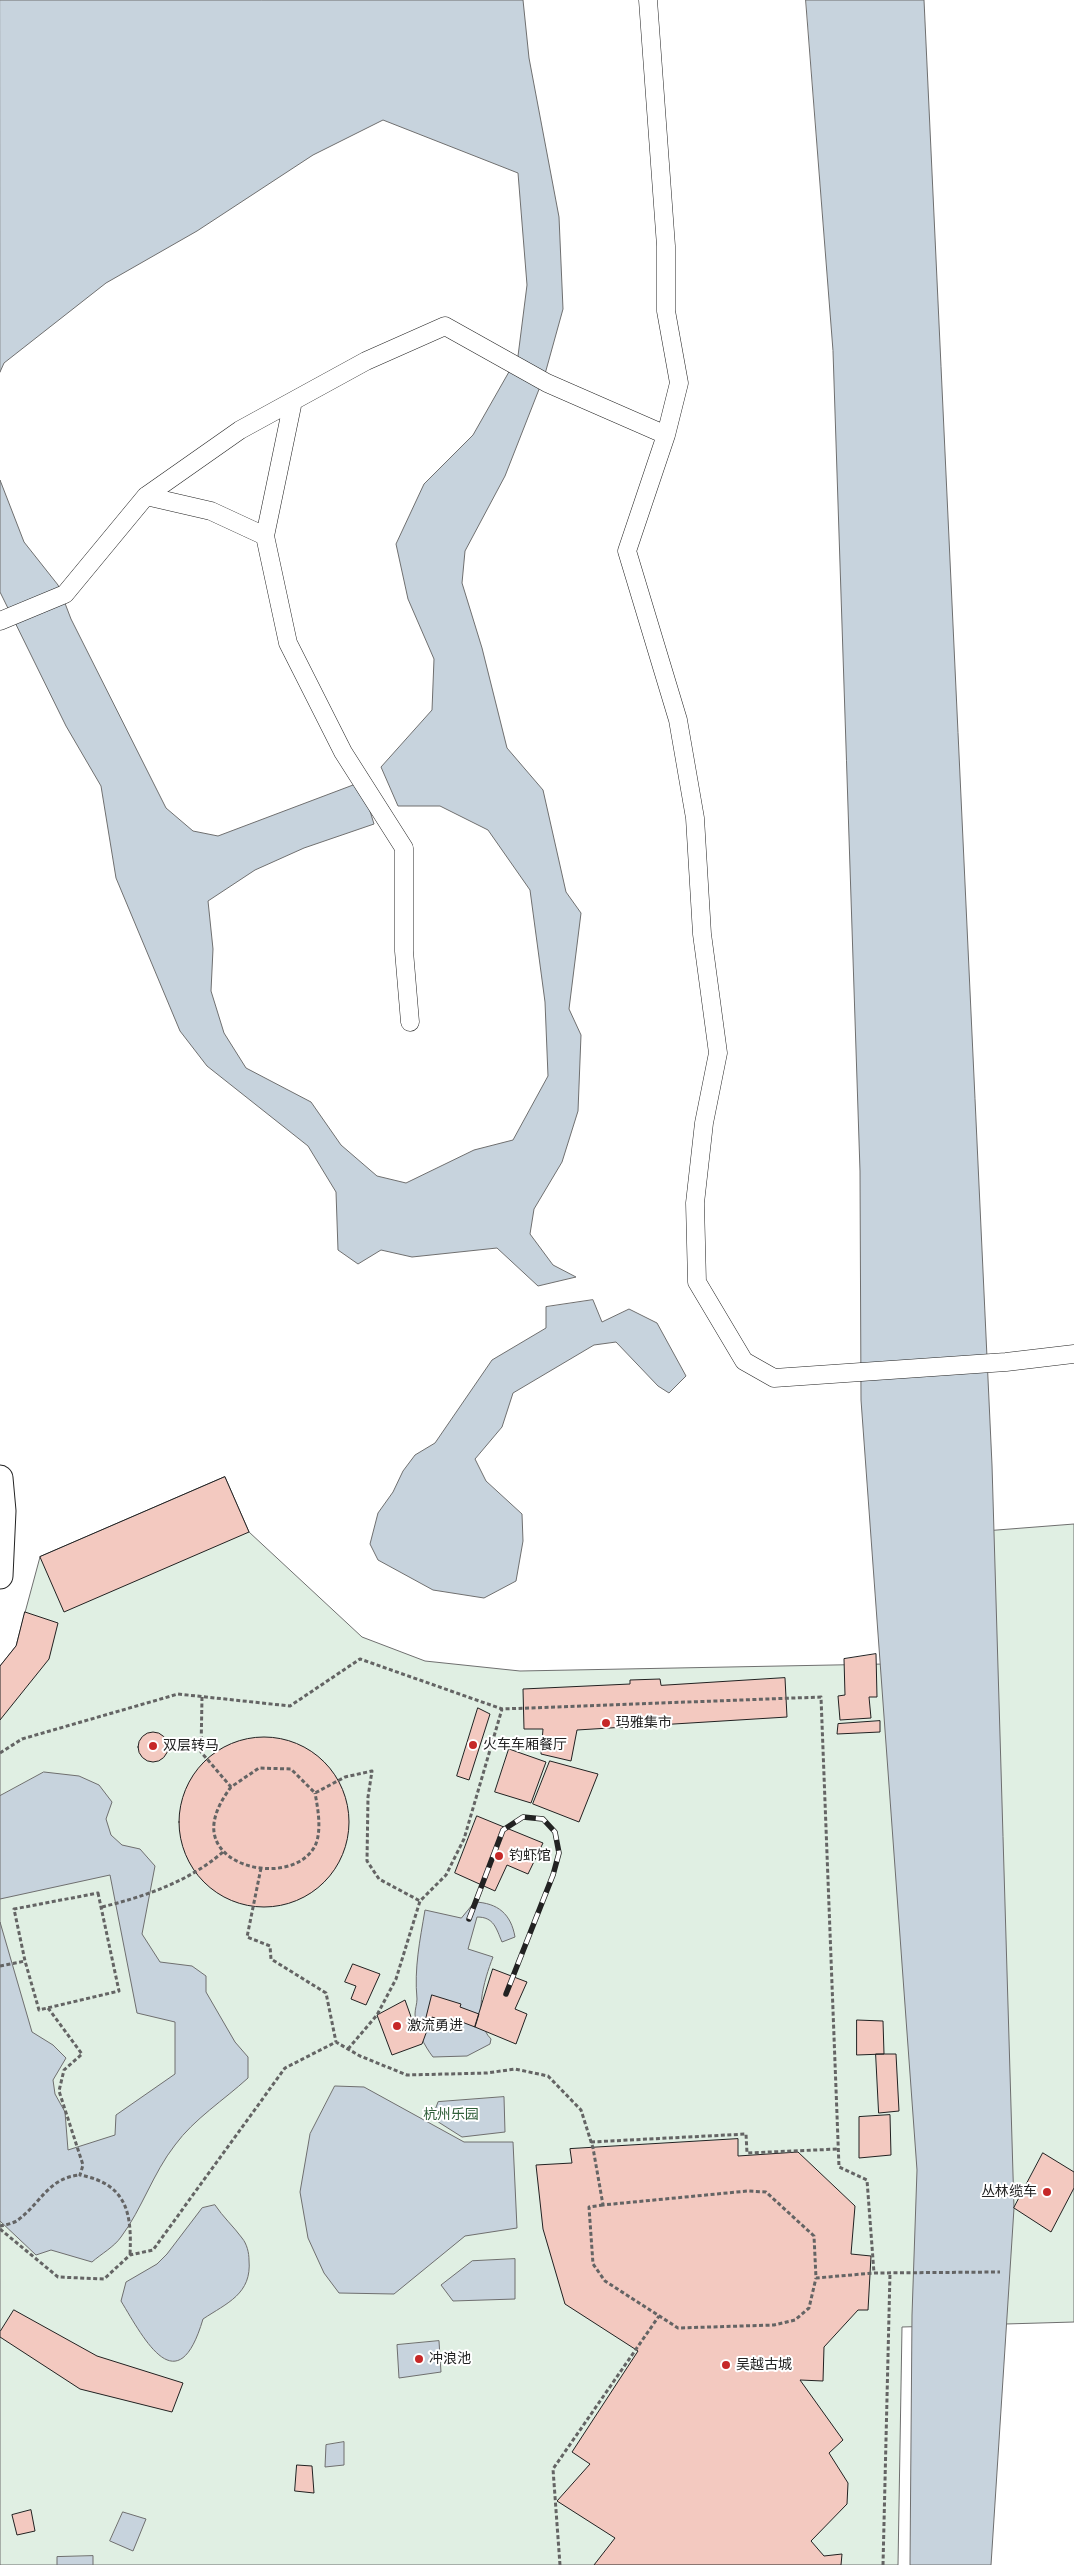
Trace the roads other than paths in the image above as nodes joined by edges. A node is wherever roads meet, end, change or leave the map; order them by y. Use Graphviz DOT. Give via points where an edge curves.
graph roads {
  1 [pos="648,0"];
  2 [pos="293,401"];
  3 [pos="666,435"];
  4 [pos="146,496"];
  5 [pos="265,536"];
  6 [pos="2,621"];
  7 [pos="410,1022"];
  8 [pos="1074,1354"];
  9 [pos="0,1478"];
  10 [pos="0,1576"];
  1 -- 3 [label="street" via="666,246 666,311 679,383"];
  2 -- 3 [label="street" via="366,361 445,326 547,383"];
  2 -- 4 [label="street" via="240,430"];
  2 -- 5 [label="street"];
  3 -- 8 [label="street" via="627,550 678,720 695,818 702,934 718,1053 704,1123 696,1203 697,1282 744,1361 774,1378 1006,1362"];
  4 -- 5 [label="street" via="211,511"];
  4 -- 6 [label="street" via="65,594"];
  5 -- 7 [label="street" via="288,643 343,752 404,848 404,951"];
  9 -- 10 [label="main road" via="3,1511"];
}
